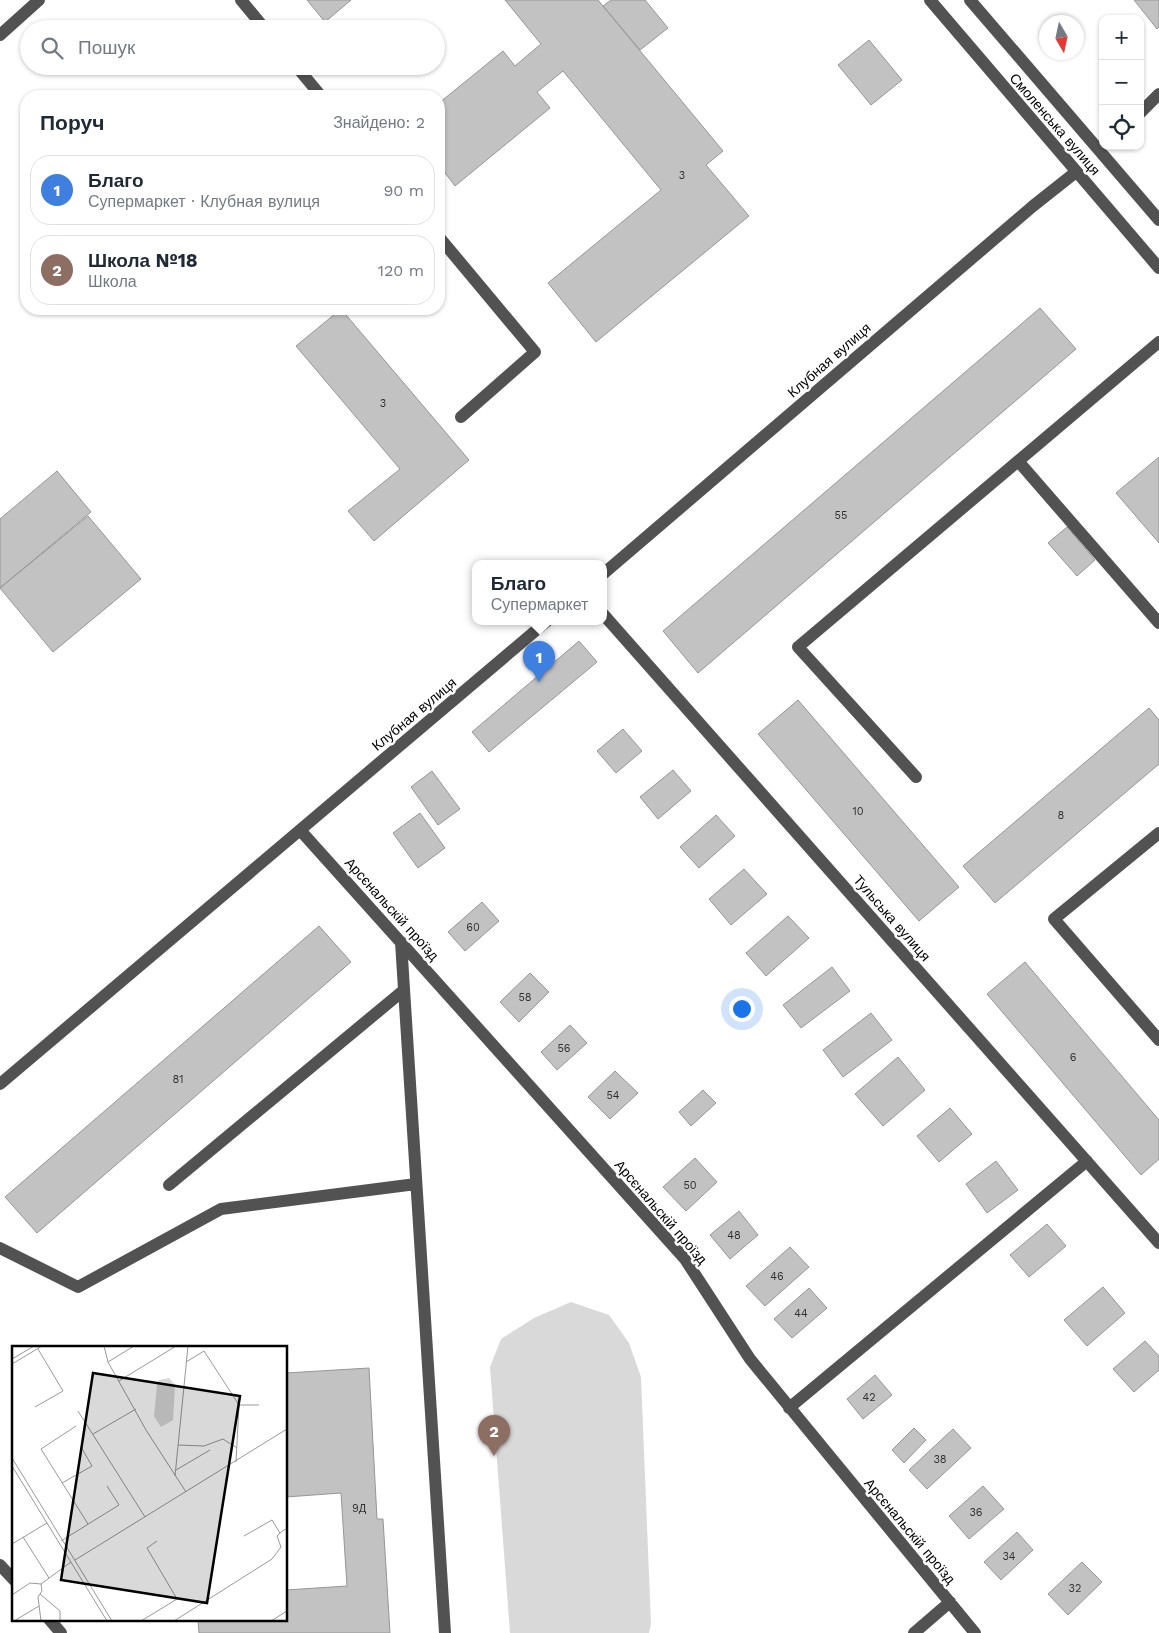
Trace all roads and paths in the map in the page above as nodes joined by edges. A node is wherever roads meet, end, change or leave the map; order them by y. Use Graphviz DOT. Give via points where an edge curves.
graph roads {
  1 [pos="39,0"];
  2 [pos="241,0"];
  3 [pos="930,0"];
  4 [pos="970,0"];
  5 [pos="258,20"];
  6 [pos="0,35"];
  7 [pos="304,75"];
  8 [pos="316,90"];
  9 [pos="1159,94"];
  10 [pos="1144,108"];
  11 [pos="1099,145"];
  12 [pos="1104,150"];
  13 [pos="1076,172"];
  14 [pos="1159,220"];
  15 [pos="445,244"];
  16 [pos="1159,268"];
  17 [pos="1159,342"];
  18 [pos="461,417"];
  19 [pos="1018,461"];
  20 [pos="607,571"];
  21 [pos="607,619"];
  22 [pos="1159,623"];
  23 [pos="542,625"];
  24 [pos="916,778"];
  25 [pos="300,830"];
  26 [pos="1159,833"];
  27 [pos="401,942"];
  28 [pos="404,990"];
  29 [pos="1159,1040"];
  30 [pos="0,1084"];
  31 [pos="1087,1161"];
  32 [pos="416,1184"];
  33 [pos="169,1185"];
  34 [pos="1159,1243"];
  35 [pos="0,1248"];
  36 [pos="790,1408"];
  37 [pos="0,1565"];
  38 [pos="12,1578"];
  39 [pos="950,1602"];
  40 [pos="50,1620"];
  41 [pos="61,1633"];
  42 [pos="445,1633"];
  43 [pos="914,1633"];
  44 [pos="975,1633"];
  1 -- 6 [label="street"];
  2 -- 5 [label="street"];
  3 -- 13 [label="street, Смоленська вулиця"];
  4 -- 11 [label="street, Смоленська вулиця"];
  7 -- 8 [label="street"];
  9 -- 10 [label="street"];
  12 -- 14 [label="street, Смоленська вулиця"];
  13 -- 16 [label="street, Смоленська вулиця"];
  13 -- 20 [label="street, Клубная вулиця"];
  15 -- 18 [label="street" via="535,352"];
  17 -- 19 [label="street"];
  19 -- 22 [label="street"];
  19 -- 24 [label="street" via="798,647"];
  21 -- 31 [label="street, Тульська вулиця"];
  23 -- 25 [label="street, Клубная вулиця"];
  25 -- 27 [label="street, Арсєнальскій проїзд"];
  25 -- 30 [label="street, Клубная вулиця"];
  26 -- 29 [label="street" via="1054,918"];
  27 -- 28 [label="street"];
  27 -- 36 [label="street, Арсєнальскій проїзд" via="685,1259 750,1359"];
  28 -- 32 [label="street"];
  28 -- 33 [label="street"];
  31 -- 34 [label="street, Тульська вулиця"];
  31 -- 36 [label="street"];
  32 -- 35 [label="street" via="221,1209 78,1287"];
  32 -- 42 [label="street"];
  36 -- 39 [label="street, Арсєнальскій проїзд"];
  37 -- 38 [label="street"];
  39 -- 43 [label="street"];
  39 -- 44 [label="street, Арсєнальскій проїзд"];
  40 -- 41 [label="street"];
}
